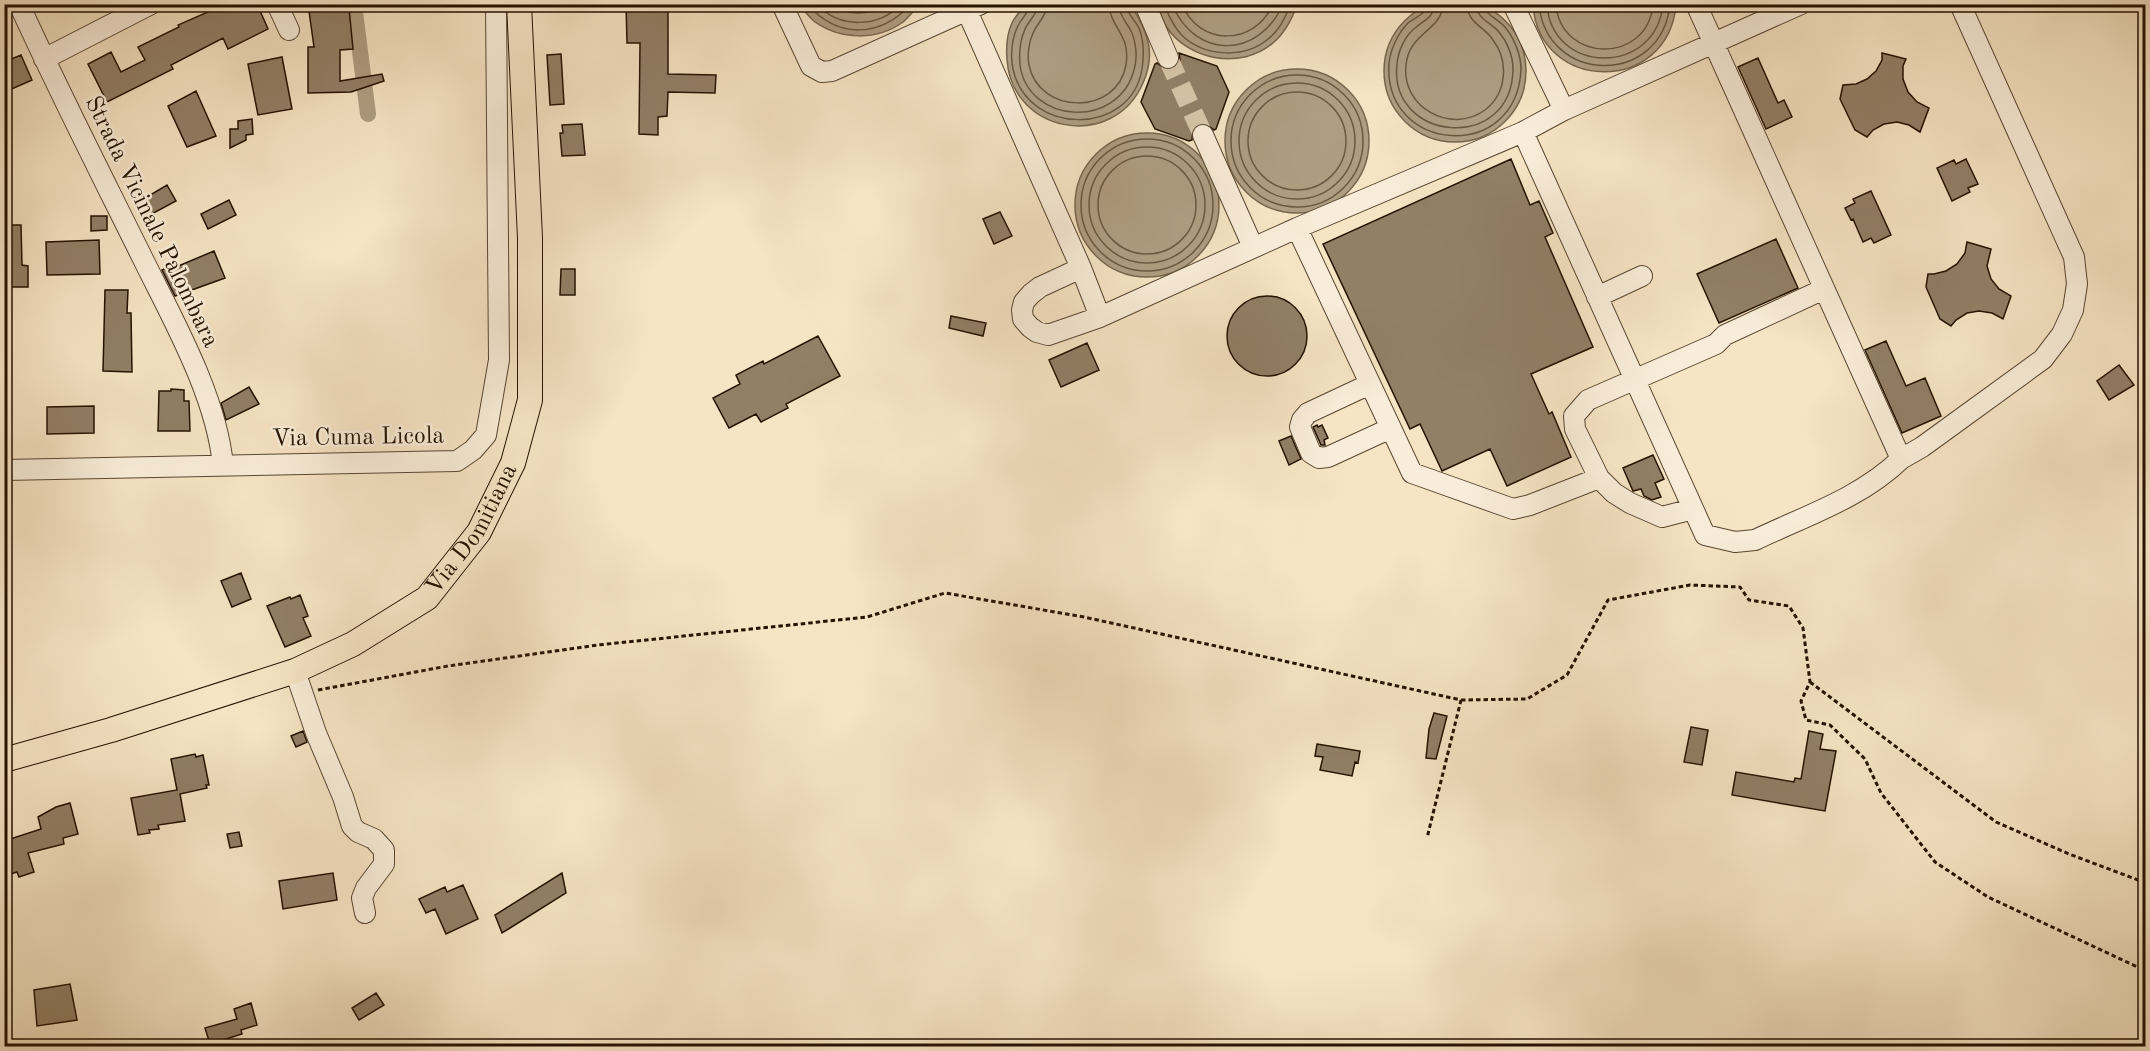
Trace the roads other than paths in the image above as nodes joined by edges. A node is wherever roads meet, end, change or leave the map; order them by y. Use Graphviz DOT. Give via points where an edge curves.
graph roads {
  1 [pos="19,4"];
  2 [pos="151,4"];
  3 [pos="277,4"];
  4 [pos="496,4"];
  5 [pos="519,4"];
  6 [pos="782,4"];
  7 [pos="1145,4"];
  8 [pos="1513,4"];
  9 [pos="1696,4"];
  10 [pos="1801,4"];
  11 [pos="1959,4"];
  12 [pos="971,7"];
  13 [pos="289,30"];
  14 [pos="1713,43"];
  15 [pos="1168,58"];
  16 [pos="44,59"];
  17 [pos="1564,111"];
  18 [pos="1523,132"];
  19 [pos="1203,135"];
  20 [pos="1297,228"];
  21 [pos="1253,247"];
  22 [pos="1081,268"];
  23 [pos="1642,276"];
  24 [pos="1824,289"];
  25 [pos="1597,297"];
  26 [pos="1100,317"];
  27 [pos="1633,379"];
  28 [pos="1370,384"];
  29 [pos="1391,428"];
  30 [pos="1901,459"];
  31 [pos="223,466"];
  32 [pos="4,470"];
  33 [pos="1599,478"];
  34 [pos="1693,509"];
  35 [pos="298,682"];
  36 [pos="4,760"];
  37 [pos="365,913"];
  1 -- 16 [label="street, Strada Vicinale Palombara"];
  2 -- 16 [label="street"];
  3 -- 13 [label="street"];
  4 -- 31 [label="street, Via Cuma Licola" via="499,360 486,435 457,461"];
  5 -- 35 [label="main road, Via Domitiana" via="530,238 530,400 513,463 478,532 427,598"];
  6 -- 12 [label="street" via="811,66 822,72 832,71"];
  7 -- 15 [label="street"];
  8 -- 17 [label="street"];
  9 -- 14 [label="street"];
  10 -- 14 [label="street"];
  11 -- 30 [label="street" via="2074,257 2077,284 2073,309 2043,359"];
  12 -- 22 [label="street"];
  14 -- 17 [label="street"];
  14 -- 24 [label="street"];
  16 -- 31 [label="street, Strada Vicinale Palombara" via="172,317 204,391 221,445"];
  17 -- 18 [label="street"];
  18 -- 20 [label="street"];
  18 -- 25 [label="street"];
  19 -- 21 [label="street"];
  20 -- 21 [label="street"];
  20 -- 28 [label="street"];
  21 -- 26 [label="street"];
  22 -- 26 [label="street"];
  22 -- 26 [label="street" via="1030,294 1024,302 1023,319 1038,332 1048,334"];
  23 -- 25 [label="street"];
  24 -- 27 [label="street" via="1725,335 1716,344"];
  24 -- 30 [label="street"];
  25 -- 27 [label="street"];
  27 -- 33 [label="street" via="1588,400 1574,416 1575,429"];
  27 -- 34 [label="street"];
  28 -- 29 [label="street"];
  28 -- 29 [label="street" via="1308,413 1302,420 1300,427 1311,453 1328,458"];
  29 -- 33 [label="street" via="1412,473 1513,509"];
  30 -- 34 [label="street" via="1862,490 1755,540 1735,542 1705,535"];
  31 -- 32 [label="street, Via Cuma Licola"];
  33 -- 34 [label="street" via="1630,503 1662,517"];
  35 -- 36 [label="main road, Via Domitiana"];
  35 -- 37 [label="street" via="352,826 384,850 384,864 362,898"];
}
